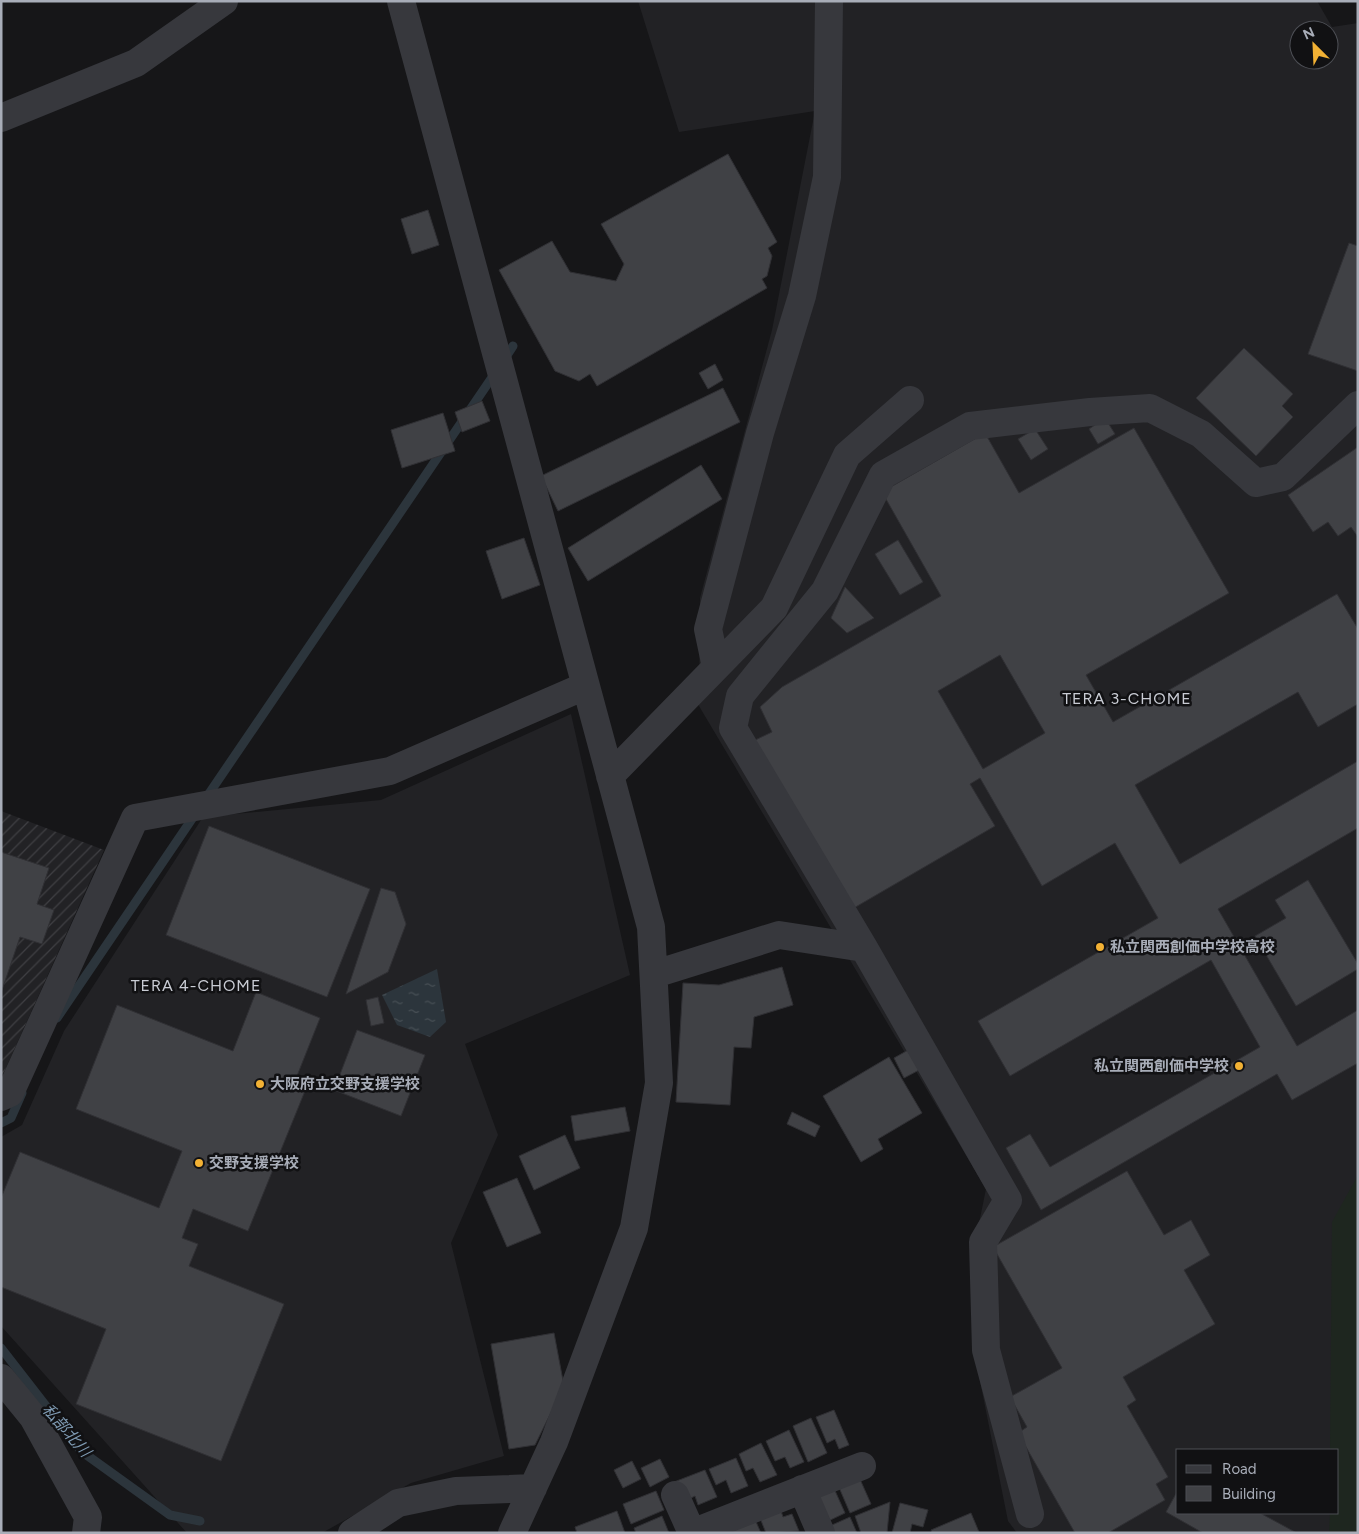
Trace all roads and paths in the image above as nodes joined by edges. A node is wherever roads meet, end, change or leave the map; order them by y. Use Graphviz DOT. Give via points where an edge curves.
graph roads {
  1 [pos="224,1"];
  2 [pos="401,1"];
  3 [pos="829,1"];
  4 [pos="1,118"];
  5 [pos="910,400"];
  6 [pos="1358,405"];
  7 [pos="716,667"];
  8 [pos="585,686"];
  9 [pos="610,776"];
  10 [pos="864,948"];
  11 [pos="654,974"];
  12 [pos="1,1097"];
  13 [pos="1,1378"];
  14 [pos="862,1466"];
  15 [pos="533,1488"];
  16 [pos="802,1489"];
  17 [pos="674,1495"];
  18 [pos="1030,1514"];
  19 [pos="86,1533"];
  20 [pos="352,1533"];
  21 [pos="512,1533"];
  22 [pos="820,1533"];
  1 -- 4 [label="street" via="136,63"];
  2 -- 8 [label="street"];
  3 -- 7 [label="street" via="827,177 802,296 760,433 708,630"];
  5 -- 7 [label="street" via="846,455 774,608"];
  6 -- 10 [label="street" via="1283,477 1256,483 1201,434 1150,408 970,426 883,475 825,591 740,696 733,728"];
  7 -- 9 [label="street"];
  8 -- 9 [label="street"];
  8 -- 12 [label="street" via="390,771 135,818 10,1093"];
  9 -- 11 [label="street" via="650,927"];
  10 -- 11 [label="street" via="780,935"];
  10 -- 18 [label="street" via="1008,1200 983,1242 986,1350"];
  11 -- 15 [label="street" via="659,1083 634,1228 554,1442"];
  13 -- 19 [label="street" via="32,1417 88,1517"];
  14 -- 16 [label="street"];
  15 -- 20 [label="street" via="456,1491 398,1503"];
  15 -- 21 [label="street"];
  16 -- 17 [label="street" via="692,1533"];
  16 -- 22 [label="street"];
}
